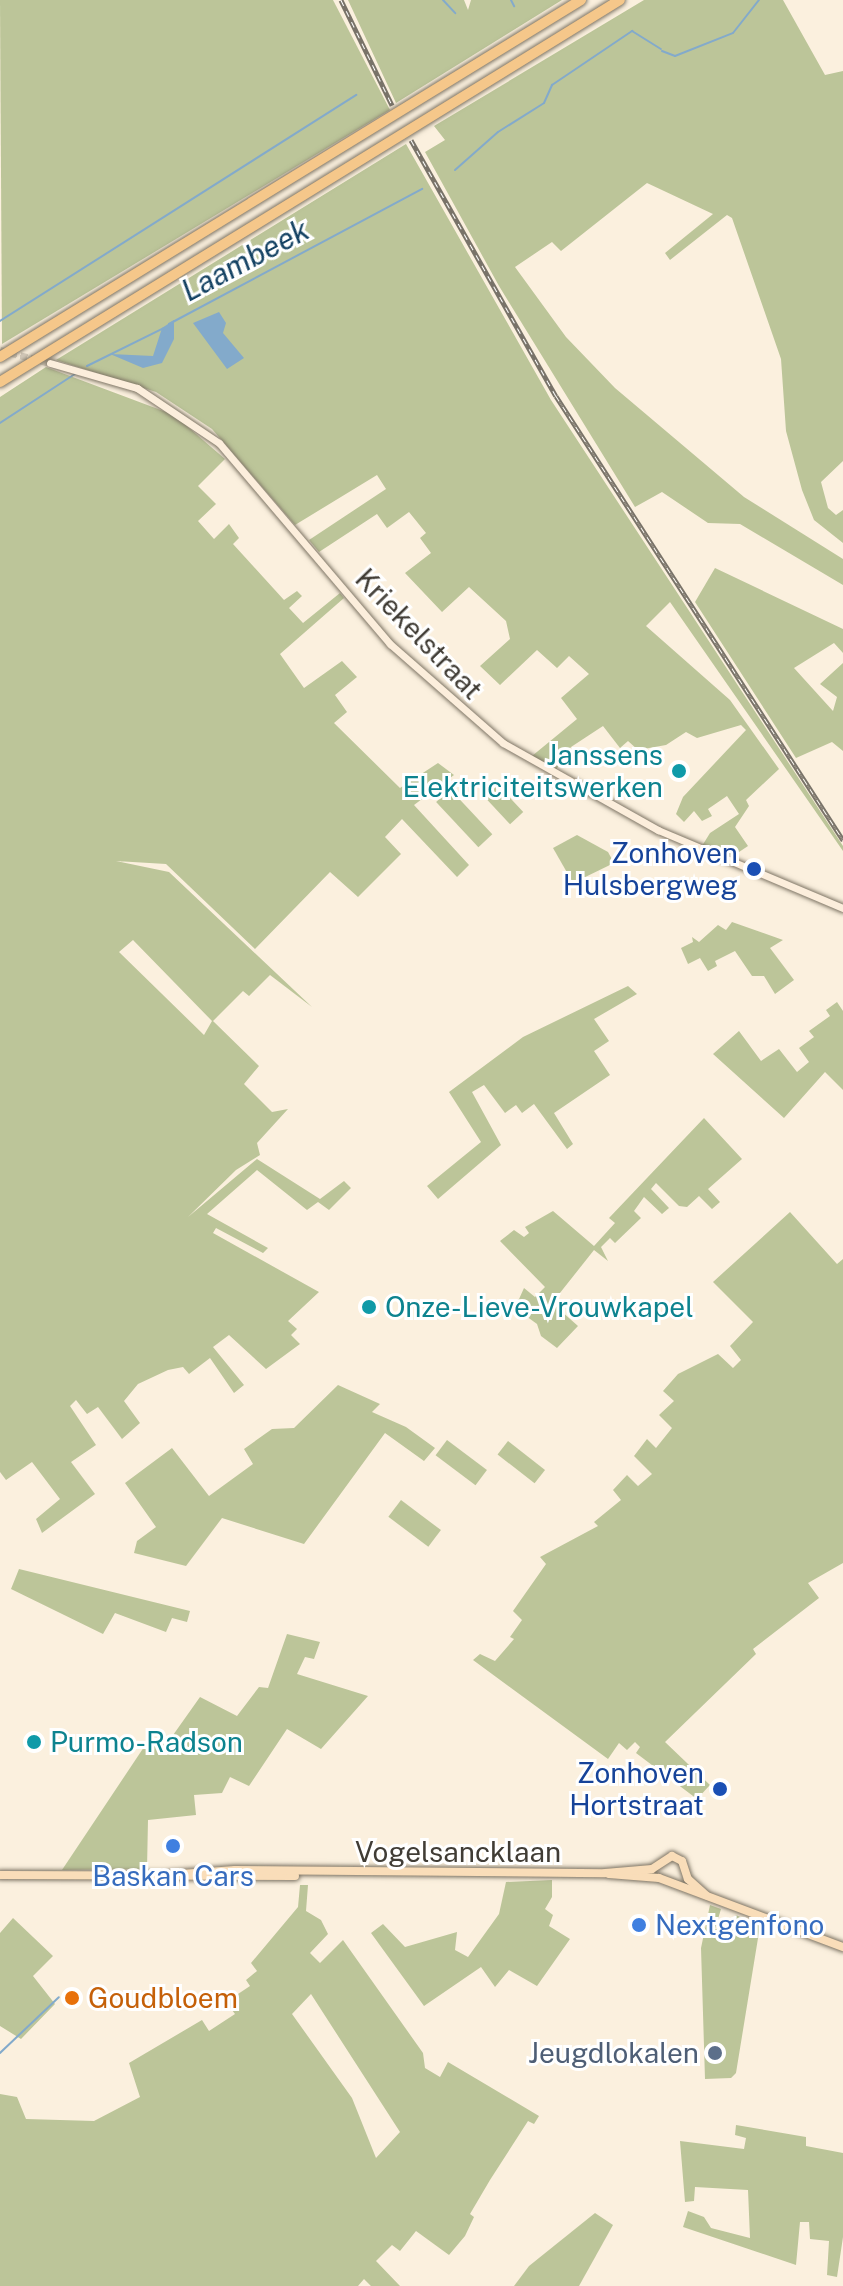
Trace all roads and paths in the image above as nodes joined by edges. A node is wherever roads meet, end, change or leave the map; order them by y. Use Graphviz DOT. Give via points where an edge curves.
graph roads {
  1 [pos="581,0"];
  2 [pos="620,0"];
  3 [pos="0,357"];
  4 [pos="50,363"];
  5 [pos="0,382"];
  6 [pos="843,908"];
  7 [pos="659,1864"];
  8 [pos="605,1873"];
  9 [pos="685,1873"];
  10 [pos="0,1875"];
  11 [pos="659,1878"];
  12 [pos="677,1884"];
  13 [pos="706,1895"];
  14 [pos="843,1947"];
  1 -- 3 [label="highway"];
  2 -- 5 [label="highway"];
  4 -- 6 [label="street, Kriekelstraat" via="137,388 219,443 390,644 503,743 658,830"];
  7 -- 8 [label="main road, Vogelsancklaan" via="644,1871"];
  7 -- 9 [label="main road" via="677,1857"];
  7 -- 11 [label="main road"];
  8 -- 10 [label="main road, Vogelsancklaan" via="235,1870"];
  8 -- 11 [label="main road, Vogelsancklaan"];
  9 -- 12 [label="main road"];
  9 -- 13 [label="main road"];
  11 -- 12 [label="main road, Vogelsancklaan"];
  12 -- 13 [label="main road, Vogelsancklaan"];
  13 -- 14 [label="main road, Vogelsancklaan"];
}
